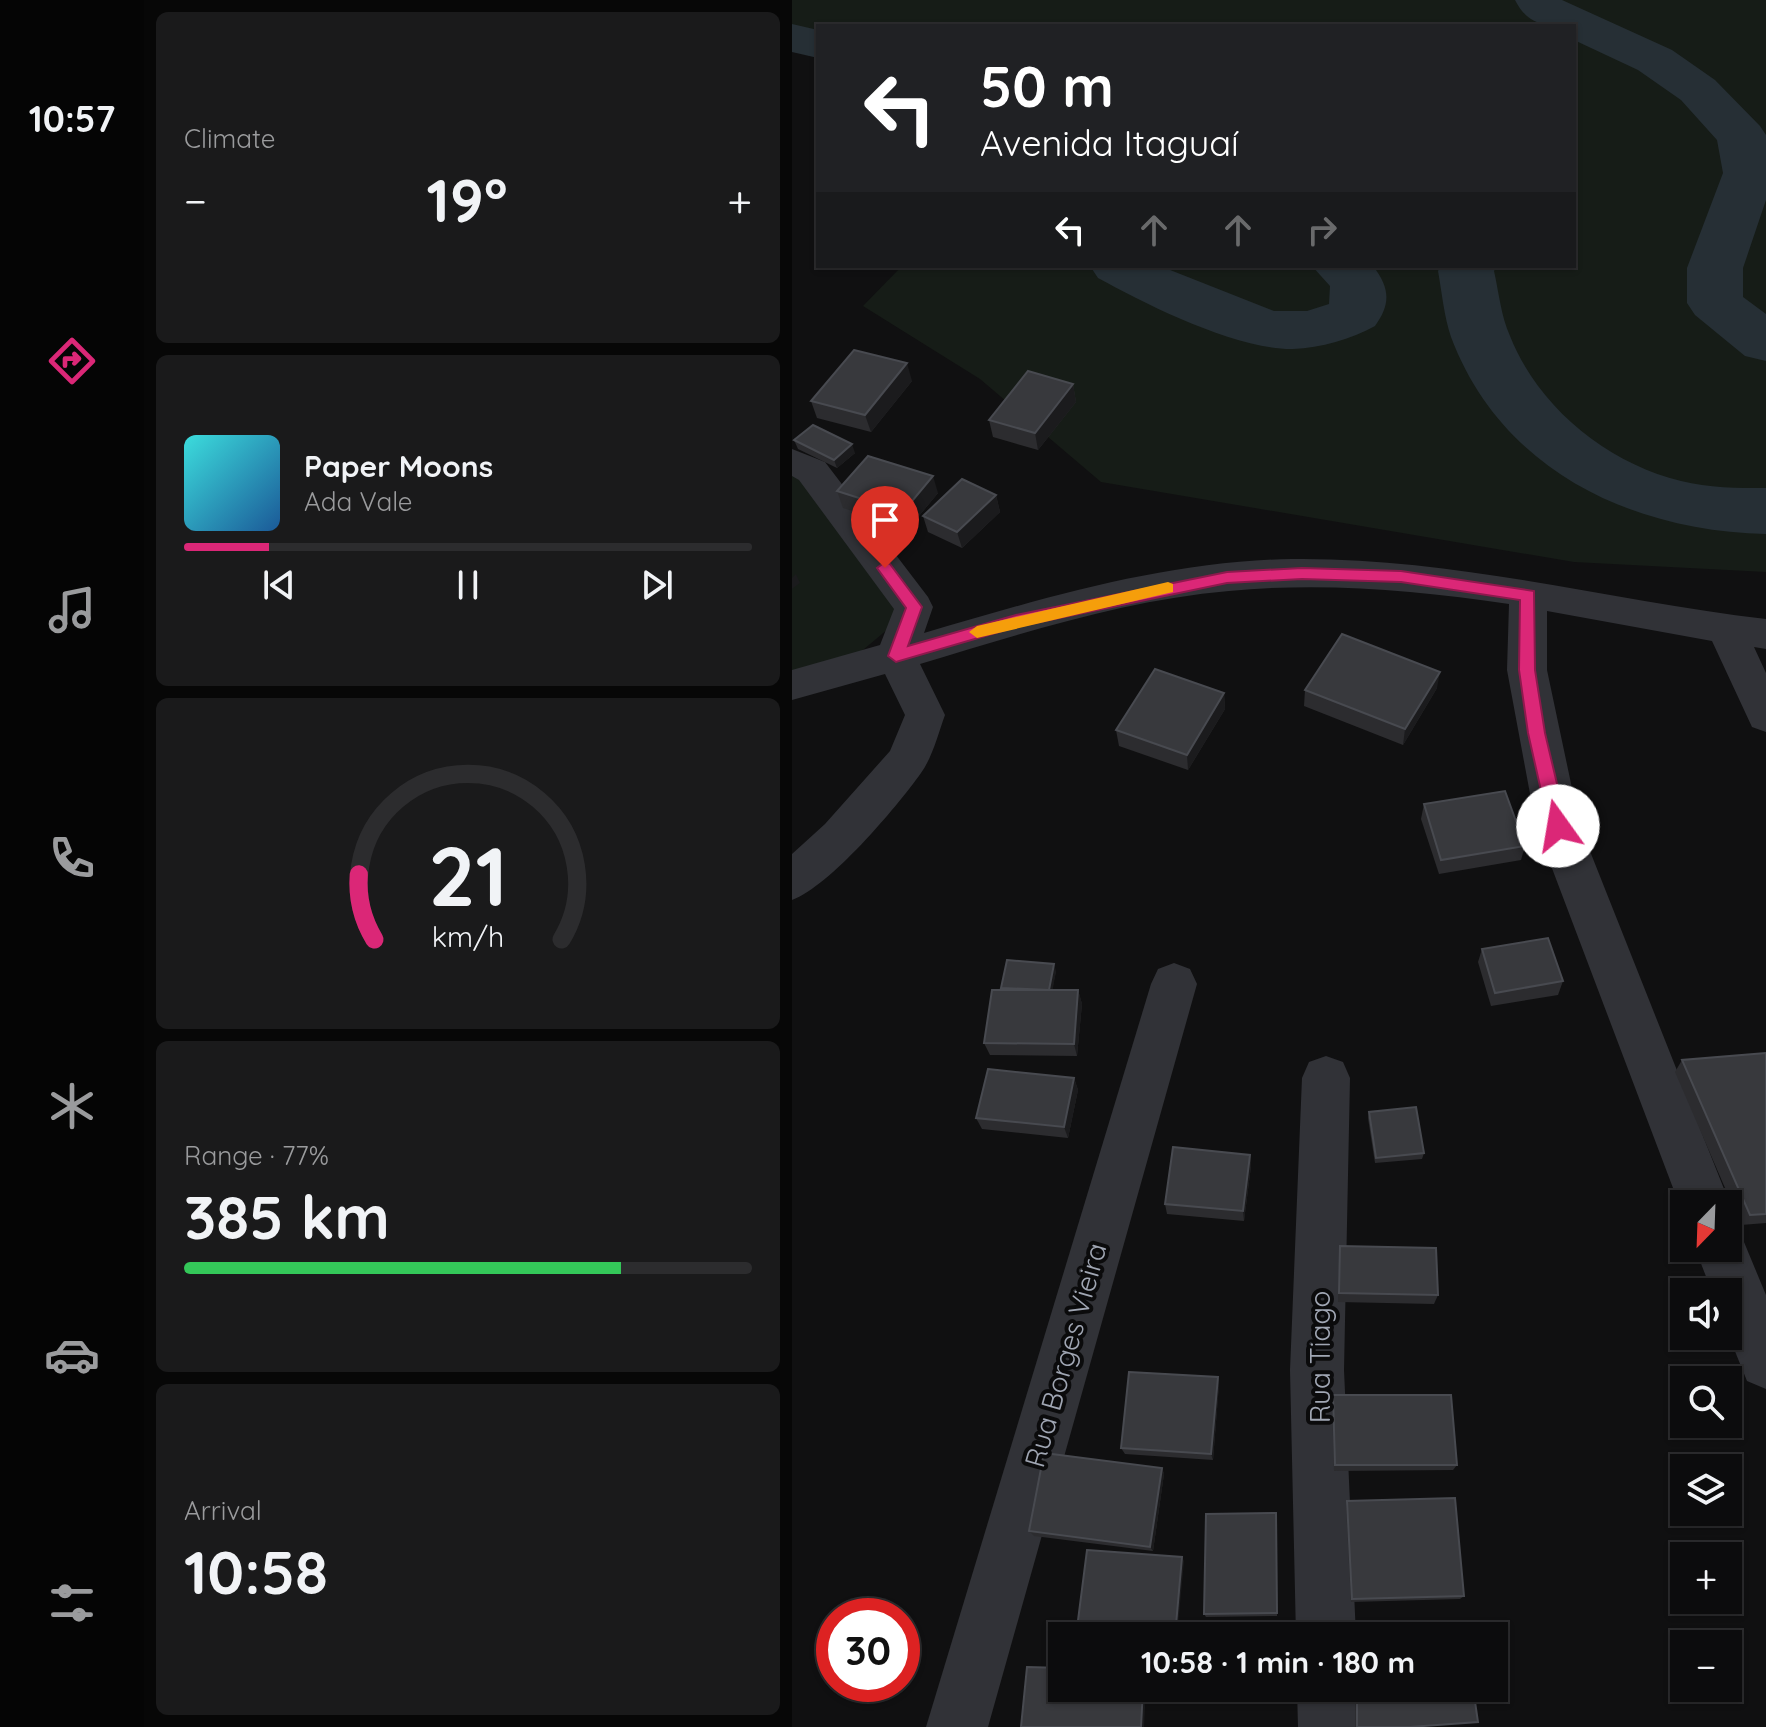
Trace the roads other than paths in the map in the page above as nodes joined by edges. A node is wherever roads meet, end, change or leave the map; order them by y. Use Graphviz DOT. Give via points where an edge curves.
graph roads {
  1 [pos="792,461"];
  2 [pos="1528,595"];
  3 [pos="1726,629"];
  4 [pos="1766,634"];
  5 [pos="896,656"];
  6 [pos="792,685"];
  7 [pos="1766,716"];
  8 [pos="792,881"];
  9 [pos="1174,984"];
  10 [pos="1326,1078"];
  11 [pos="1699,1190"];
  12 [pos="1727,1262"];
  13 [pos="1766,1362"];
  14 [pos="1326,1622"];
  15 [pos="1328,1702"];
  16 [pos="957,1727"];
  17 [pos="1329,1727"];
  1 -- 5 [label="street" via="812,471 914,607"];
  2 -- 3 [label="street"];
  2 -- 5 [label="street" via="1401,576 1227,577 1016,621"];
  2 -- 11 [label="street" via="1527,670 1558,826"];
  3 -- 4 [label="street"];
  3 -- 7 [label="street"];
  5 -- 6 [label="street"];
  5 -- 8 [label="street" via="925,715 907,760 840,837"];
  9 -- 16 [label="street, Rua Borges Vieira"];
  10 -- 14 [label="street, Rua Tiago" via="1317,1370"];
  12 -- 13 [label="street"];
  15 -- 17 [label="street"];
}
